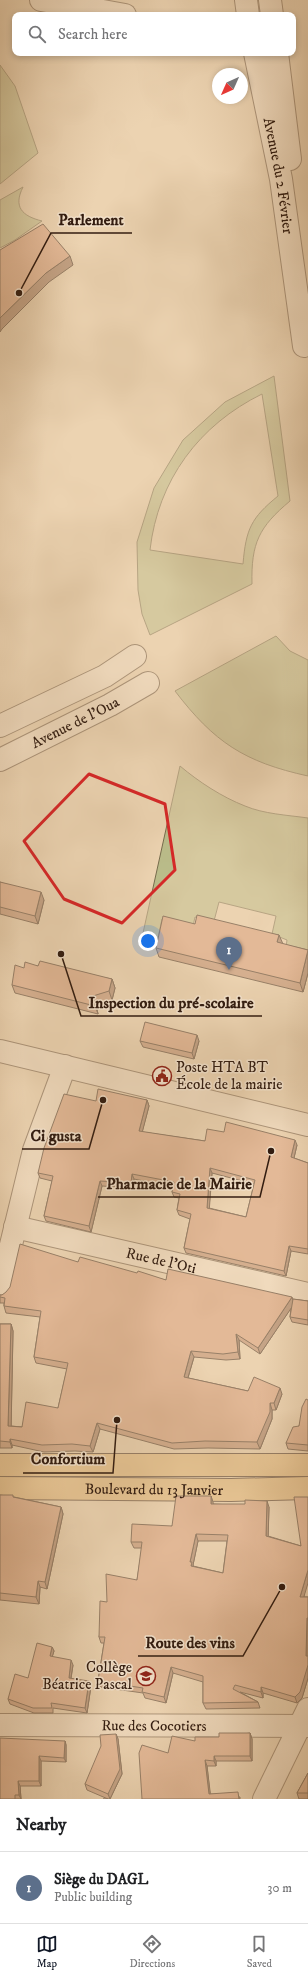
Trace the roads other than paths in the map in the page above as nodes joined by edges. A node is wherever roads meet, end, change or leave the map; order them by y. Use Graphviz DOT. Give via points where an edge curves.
graph roads {
  1 [pos="41,0"];
  2 [pos="246,0"];
  3 [pos="270,0"];
  4 [pos="108,12"];
  5 [pos="248,12"];
  6 [pos="272,12"];
  7 [pos="256,56"];
  8 [pos="277,56"];
  9 [pos="308,266"];
  10 [pos="304,346"];
  11 [pos="135,656"];
  12 [pos="148,683"];
  13 [pos="0,726"];
  14 [pos="0,760"];
  15 [pos="0,1051"];
  16 [pos="66,1066"];
  17 [pos="308,1125"];
  18 [pos="15,1227"];
  19 [pos="0,1290"];
  20 [pos="308,1294"];
  21 [pos="0,1465"];
  22 [pos="308,1465"];
  23 [pos="0,1488"];
  24 [pos="308,1488"];
  25 [pos="305,1720"];
  26 [pos="0,1724"];
  27 [pos="264,1799"];
  1 -- 4 [label="street"];
  2 -- 5 [label="street"];
  3 -- 6 [label="street"];
  7 -- 10 [label="street, Avenue du 2 Février" via="281,179"];
  8 -- 9 [label="street, Avenue du 2 Février" via="293,177"];
  11 -- 13 [label="street, Avenue de l'Oua" via="105,676"];
  12 -- 14 [label="street, Avenue de l'Oua"];
  15 -- 16 [label="street"];
  16 -- 17 [label="street"];
  16 -- 18 [label="street" via="34,1150"];
  18 -- 19 [label="street"];
  18 -- 20 [label="street, Rue de l'Oti"];
  21 -- 22 [label="highway, Boulevard du 13 Janvier"];
  23 -- 24 [label="highway, Boulevard du 13 Janvier"];
  25 -- 26 [label="street, Rue des Cocotiers"];
  25 -- 27 [label="street"];
}
